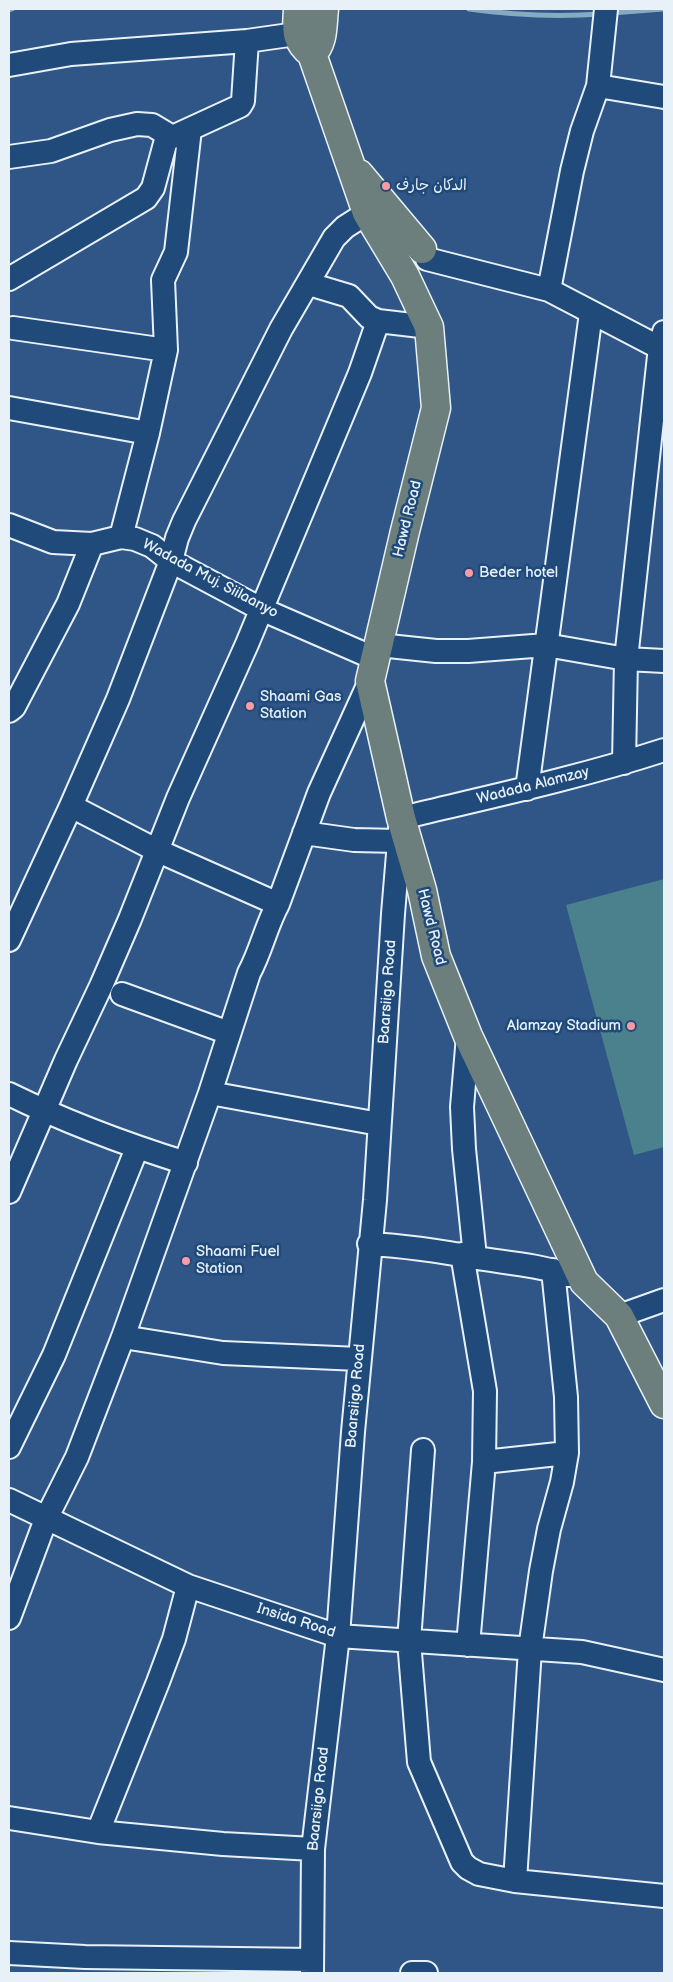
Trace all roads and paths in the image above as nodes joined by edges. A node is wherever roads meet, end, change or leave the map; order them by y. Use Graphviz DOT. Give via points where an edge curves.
graph roads {
  1 [pos="324,9"];
  2 [pos="606,9"];
  3 [pos="302,32"];
  4 [pos="247,41"];
  5 [pos="9,66"];
  6 [pos="598,86"];
  7 [pos="664,97"];
  8 [pos="182,133"];
  9 [pos="9,157"];
  10 [pos="347,160"];
  11 [pos="367,213"];
  12 [pos="414,263"];
  13 [pos="9,279"];
  14 [pos="309,284"];
  15 [pos="549,290"];
  16 [pos="591,313"];
  17 [pos="378,321"];
  18 [pos="428,327"];
  19 [pos="13,328"];
  20 [pos="663,343"];
  21 [pos="166,350"];
  22 [pos="9,408"];
  23 [pos="148,433"];
  24 [pos="9,525"];
  25 [pos="121,537"];
  26 [pos="92,544"];
  27 [pos="171,561"];
  28 [pos="261,609"];
  29 [pos="546,646"];
  30 [pos="626,659"];
  31 [pos="664,661"];
  32 [pos="376,662"];
  33 [pos="9,711"];
  34 [pos="664,750"];
  35 [pos="624,763"];
  36 [pos="527,789"];
  37 [pos="71,806"];
  38 [pos="400,830"];
  39 [pos="304,833"];
  40 [pos="156,850"];
  41 [pos="278,904"];
  42 [pos="9,940"];
  43 [pos="122,994"];
  44 [pos="229,1033"];
  45 [pos="468,1036"];
  46 [pos="9,1094"];
  47 [pos="210,1094"];
  48 [pos="44,1111"];
  49 [pos="380,1124"];
  50 [pos="137,1148"];
  51 [pos="186,1163"];
  52 [pos="9,1192"];
  53 [pos="369,1244"];
  54 [pos="468,1255"];
  55 [pos="553,1270"];
  56 [pos="584,1282"];
  57 [pos="664,1300"];
  58 [pos="619,1316"];
  59 [pos="123,1337"];
  60 [pos="359,1359"];
  61 [pos="664,1404"];
  62 [pos="9,1447"];
  63 [pos="422,1450"];
  64 [pos="567,1453"];
  65 [pos="484,1462"];
  66 [pos="9,1500"];
  67 [pos="46,1519"];
  68 [pos="188,1586"];
  69 [pos="9,1618"];
  70 [pos="338,1636"];
  71 [pos="409,1641"];
  72 [pos="468,1645"];
  73 [pos="530,1649"];
  74 [pos="664,1670"];
  75 [pos="9,1818"];
  76 [pos="98,1832"];
  77 [pos="313,1849"];
  78 [pos="515,1881"];
  79 [pos="664,1896"];
  80 [pos="9,1953"];
  81 [pos="85,1965"];
  82 [pos="312,1967"];
  83 [pos="412,1973"];
  84 [pos="426,1973"];
  1 -- 3 [label="main road" via="319,47"];
  2 -- 6 [label="street"];
  3 -- 4 [label="street"];
  3 -- 10 [label="main road"];
  4 -- 5 [label="street" via="71,54"];
  4 -- 8 [label="street" via="240,106"];
  6 -- 7 [label="street"];
  6 -- 15 [label="street" via="572,171"];
  8 -- 9 [label="street" via="137,124 51,151"];
  8 -- 13 [label="street" via="165,142 153,188 146,198"];
  8 -- 21 [label="street" via="176,252 163,280"];
  10 -- 11 [label="main road"];
  10 -- 12 [label="main road"];
  11 -- 12 [label="main road"];
  11 -- 14 [label="street" via="344,227 334,238"];
  12 -- 15 [label="street"];
  12 -- 18 [label="main road, Hawd Road"];
  14 -- 17 [label="street" via="349,296 369,317"];
  14 -- 27 [label="street" via="281,329 184,520"];
  15 -- 16 [label="street"];
  16 -- 20 [label="street"];
  16 -- 29 [label="street"];
  17 -- 18 [label="street"];
  17 -- 28 [label="street" via="360,373"];
  18 -- 32 [label="main road, Hawd Road" via="436,408"];
  19 -- 21 [label="street"];
  20 -- 30 [label="street"];
  21 -- 23 [label="street"];
  22 -- 23 [label="street"];
  23 -- 25 [label="street"];
  24 -- 26 [label="street, Wadada Muj. Siilaanyo" via="53,542"];
  25 -- 26 [label="street, Wadada Muj. Siilaanyo"];
  25 -- 27 [label="street, Wadada Muj. Siilaanyo" via="152,546"];
  26 -- 33 [label="street" via="68,604 39,662"];
  27 -- 28 [label="street, Wadada Muj. Siilaanyo"];
  27 -- 37 [label="street" via="118,698"];
  28 -- 32 [label="street, Wadada Muj. Siilaanyo"];
  28 -- 40 [label="street"];
  29 -- 30 [label="street, Wadada Muj. Siilaanyo"];
  29 -- 32 [label="street, Wadada Muj. Siilaanyo" via="436,651"];
  29 -- 36 [label="street"];
  30 -- 31 [label="street, Wadada Muj. Siilaanyo"];
  30 -- 35 [label="street"];
  32 -- 38 [label="main road, Hawd Road"];
  32 -- 39 [label="street"];
  34 -- 35 [label="street, Wadada Alamzay"];
  35 -- 36 [label="street, Wadada Alamzay"];
  36 -- 38 [label="street, Wadada Alamzay"];
  37 -- 40 [label="street"];
  37 -- 42 [label="street"];
  38 -- 39 [label="street, Wadada Alamzay" via="354,840"];
  38 -- 45 [label="main road, Hawd Road" via="422,890 436,956"];
  38 -- 49 [label="street, Baarsiigo Road"];
  39 -- 41 [label="street"];
  40 -- 41 [label="street"];
  40 -- 48 [label="street" via="130,918"];
  41 -- 44 [label="street" via="269,920"];
  43 -- 44 [label="street"];
  44 -- 47 [label="street"];
  45 -- 54 [label="street" via="462,1107"];
  45 -- 56 [label="main road, Hawd Road"];
  46 -- 48 [label="street"];
  47 -- 49 [label="street"];
  47 -- 51 [label="street"];
  48 -- 50 [label="street"];
  48 -- 52 [label="street"];
  49 -- 53 [label="street, Baarsiigo Road"];
  50 -- 51 [label="street"];
  50 -- 62 [label="street" via="54,1355"];
  51 -- 59 [label="street"];
  53 -- 54 [label="street"];
  53 -- 60 [label="street, Baarsiigo Road"];
  54 -- 55 [label="street"];
  54 -- 65 [label="street" via="485,1391"];
  55 -- 56 [label="street"];
  55 -- 64 [label="street" via="566,1397"];
  56 -- 58 [label="main road, Hawd Road"];
  57 -- 58 [label="street"];
  58 -- 61 [label="main road, Hawd Road"];
  59 -- 60 [label="street" via="224,1353"];
  59 -- 67 [label="street" via="77,1457"];
  60 -- 70 [label="street, Baarsiigo Road"];
  63 -- 71 [label="street"];
  64 -- 65 [label="street"];
  64 -- 73 [label="street" via="544,1554"];
  65 -- 72 [label="street"];
  66 -- 67 [label="street, Insida Road"];
  67 -- 68 [label="street, Insida Road"];
  67 -- 69 [label="street"];
  68 -- 70 [label="street, Insida Road"];
  68 -- 76 [label="street" via="174,1639"];
  70 -- 71 [label="street, Insida Road"];
  70 -- 77 [label="street, Baarsiigo Road"];
  71 -- 72 [label="street, Insida Road"];
  71 -- 78 [label="street" via="419,1762 455,1850 468,1868 479,1874"];
  72 -- 73 [label="street, Insida Road"];
  73 -- 74 [label="street, Insida Road" via="582,1652"];
  73 -- 78 [label="street"];
  75 -- 76 [label="street"];
  76 -- 77 [label="street"];
  77 -- 82 [label="street, Baarsiigo Road"];
  78 -- 79 [label="street"];
  80 -- 81 [label="street"];
  81 -- 82 [label="street"];
  83 -- 84 [label="street"];
}
